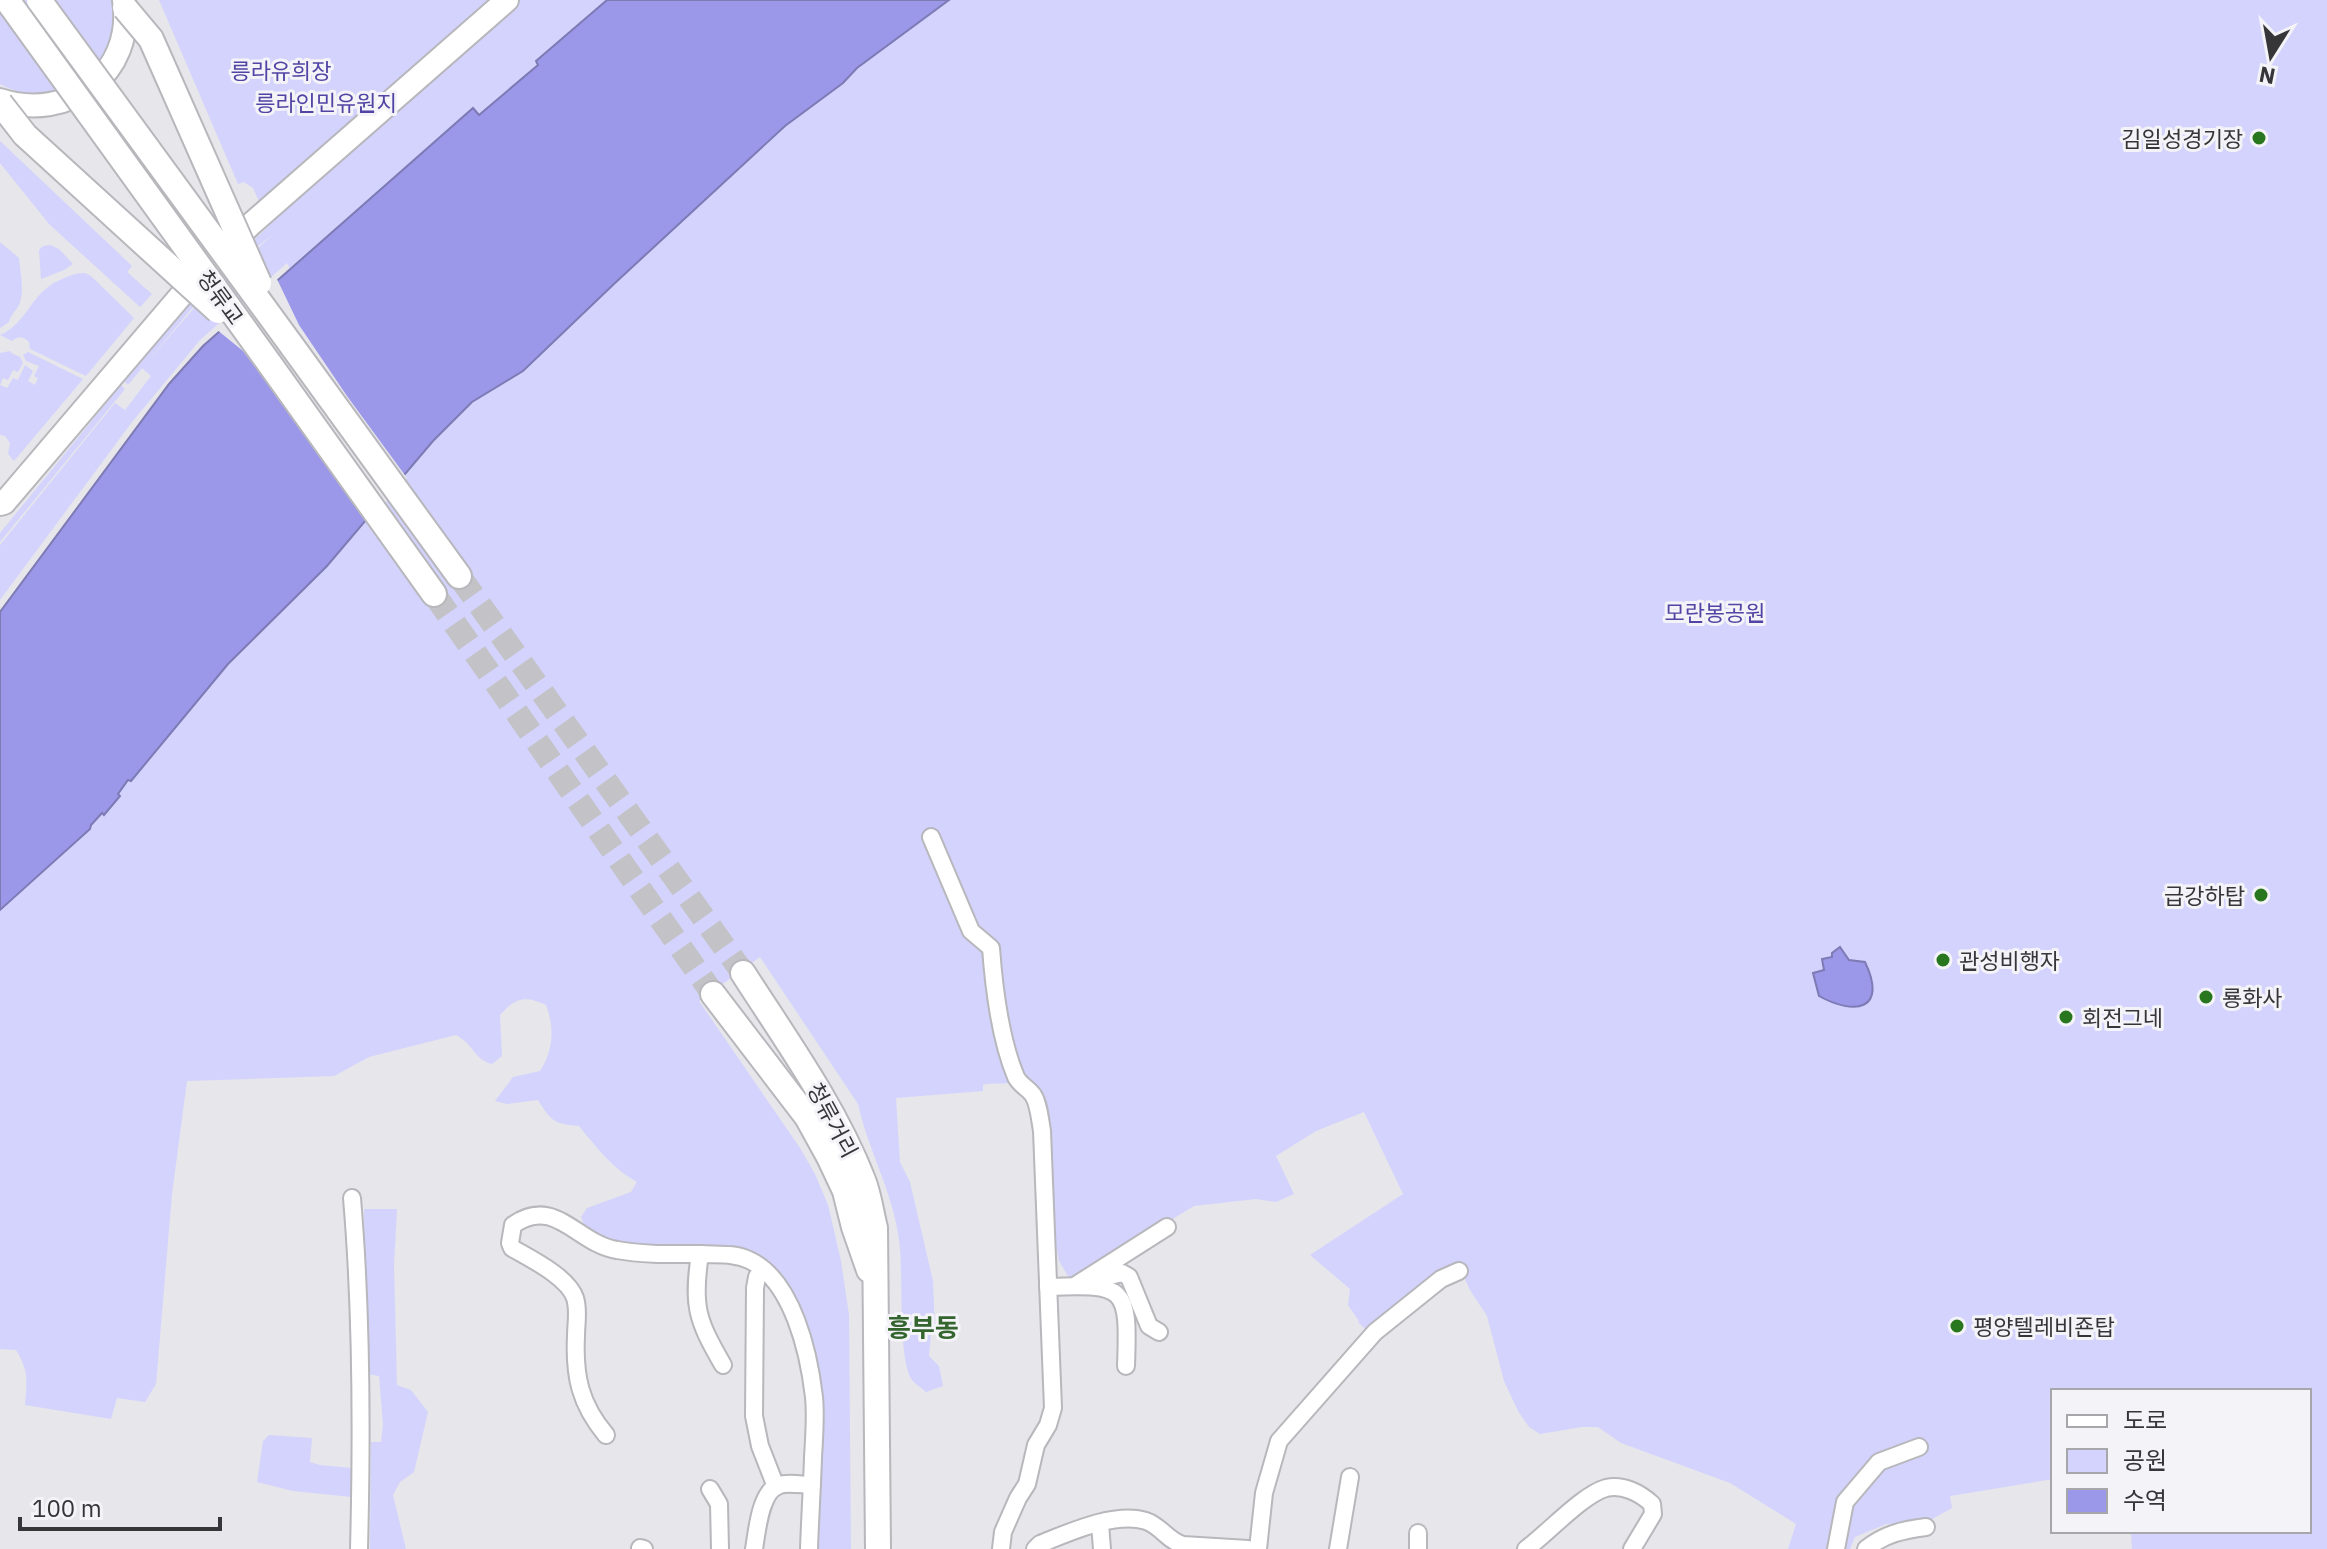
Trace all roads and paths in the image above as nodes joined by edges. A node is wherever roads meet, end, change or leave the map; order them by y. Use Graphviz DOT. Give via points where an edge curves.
graph roads {
  1 [pos="7,0"];
  2 [pos="39,0"];
  3 [pos="507,0"];
  4 [pos="125,4"];
  5 [pos="0,101"];
  6 [pos="292,346"];
  7 [pos="269,363"];
  8 [pos="1,505"];
  9 [pos="459,576"];
  10 [pos="434,594"];
  11 [pos="931,837"];
  12 [pos="743,973"];
  13 [pos="713,994"];
  14 [pos="352,1198"];
  15 [pos="1167,1227"];
  16 [pos="700,1254"];
  17 [pos="762,1270"];
  18 [pos="1459,1271"];
  19 [pos="874,1284"];
  20 [pos="1096,1285"];
  21 [pos="1075,1286"];
  22 [pos="1048,1287"];
  23 [pos="1159,1332"];
  24 [pos="723,1365"];
  25 [pos="1126,1366"];
  26 [pos="606,1435"];
  27 [pos="1919,1447"];
  28 [pos="1350,1477"];
  29 [pos="812,1485"];
  30 [pos="776,1487"];
  31 [pos="710,1489"];
  32 [pos="1100,1524"];
  33 [pos="1926,1527"];
  34 [pos="359,1549"];
  35 [pos="720,1549"];
  36 [pos="754,1549"];
  37 [pos="809,1549"];
  38 [pos="878,1549"];
  39 [pos="1001,1549"];
  40 [pos="1035,1549"];
  41 [pos="1102,1549"];
  42 [pos="1248,1549"];
  43 [pos="1258,1549"];
  44 [pos="1338,1549"];
  45 [pos="1526,1549"];
  46 [pos="1632,1549"];
  47 [pos="1836,1549"];
  48 [pos="1866,1549"];
  1 -- 7 [label="main road, 청류교, bridge"];
  2 -- 6 [label="main road, 청류교, bridge"];
  3 -- 8 [label="street" via="201,272"];
  4 -- 5 [label="street, bridge" via="124,34 115,59 88,89 51,105"];
  4 -- 6 [label="main road, bridge" via="151,39"];
  5 -- 7 [label="main road, bridge" via="25,135"];
  6 -- 9 [label="main road, 청류교"];
  7 -- 10 [label="main road, 청류교"];
  11 -- 22 [label="street" via="971,931 991,948 1006,1043 1019,1083 1036,1103 1042,1131"];
  12 -- 19 [label="main road, 청류거리" via="826,1104 859,1171 875,1228"];
  13 -- 19 [label="main road, 청류거리" via="807,1117 845,1191"];
  14 -- 34 [label="street" via="362,1443"];
  15 -- 21 [label="street"];
  16 -- 17 [label="street" via="732,1255"];
  16 -- 24 [label="street" via="697,1310"];
  16 -- 26 [label="street" via="612,1250 541,1215 513,1225 512,1248 555,1275 575,1297 575,1358 582,1398"];
  17 -- 29 [label="street" via="787,1299 807,1356 814,1399"];
  17 -- 30 [label="street" via="755,1288 754,1416"];
  18 -- 43 [label="street" via="1441,1279 1375,1332 1279,1441 1264,1493"];
  19 -- 38 [label="main road, 청류거리"];
  20 -- 21 [label="street"];
  20 -- 23 [label="street" via="1122,1273 1129,1277 1149,1326"];
  20 -- 25 [label="street" via="1112,1290 1125,1307"];
  21 -- 22 [label="street"];
  22 -- 39 [label="street" via="1053,1408 1036,1445 1027,1484 1003,1532"];
  27 -- 47 [label="street" via="1879,1462 1845,1502"];
  28 -- 44 [label="street"];
  29 -- 30 [label="street"];
  29 -- 37 [label="street"];
  30 -- 36 [label="street" via="762,1506"];
  31 -- 35 [label="street" via="719,1504"];
  32 -- 40 [label="street"];
  32 -- 41 [label="street"];
  32 -- 42 [label="street" via="1145,1521 1183,1545"];
  33 -- 48 [label="street" via="1903,1530"];
  45 -- 46 [label="street" via="1586,1499 1606,1488 1625,1488 1652,1504 1649,1523"];
}
